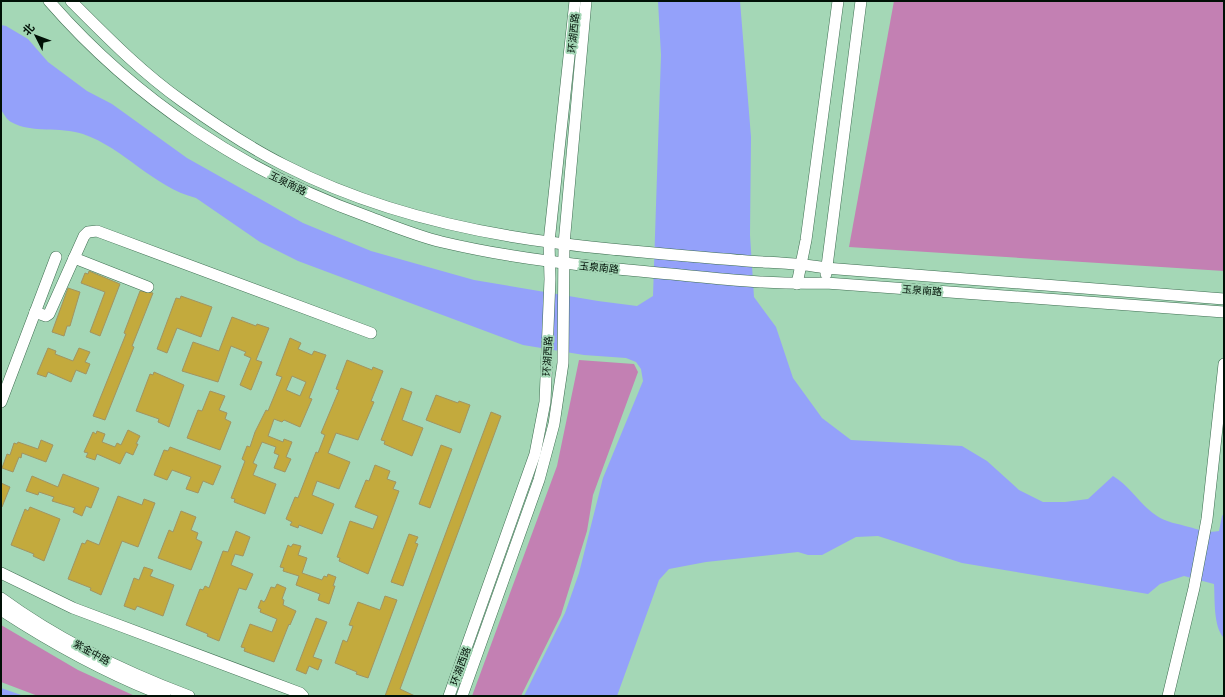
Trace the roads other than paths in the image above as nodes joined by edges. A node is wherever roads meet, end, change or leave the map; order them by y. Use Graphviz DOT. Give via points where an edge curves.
graph roads {
  1 [pos="49,1"];
  2 [pos="71,1"];
  3 [pos="575,1"];
  4 [pos="586,1"];
  5 [pos="838,1"];
  6 [pos="861,1"];
  7 [pos="549,242"];
  8 [pos="564,244"];
  9 [pos="56,257"];
  10 [pos="74,258"];
  11 [pos="548,262"];
  12 [pos="800,263"];
  13 [pos="565,264"];
  14 [pos="826,268"];
  15 [pos="826,283"];
  16 [pos="797,284"];
  17 [pos="148,287"];
  18 [pos="1224,300"];
  19 [pos="35,312"];
  20 [pos="1224,312"];
  21 [pos="371,333"];
  22 [pos="1224,364"];
  23 [pos="1,402"];
  24 [pos="1,573"];
  25 [pos="1,598"];
  26 [pos="1,610"];
  27 [pos="166,696"];
  28 [pos="189,696"];
  29 [pos="303,696"];
  30 [pos="449,696"];
  31 [pos="462,696"];
  32 [pos="1168,696"];
  1 -- 11 [label="street, 玉泉南路" via="75,31 174,117 271,175 336,205 403,230 440,241"];
  2 -- 7 [label="street, 玉泉南路" via="120,50 181,100 282,165 342,192 402,212 458,226"];
  3 -- 7 [label="street, 环湖西路"];
  4 -- 8 [label="street, 环湖西路"];
  5 -- 12 [label="street" via="806,240"];
  6 -- 14 [label="street"];
  7 -- 8 [label="street, 玉泉南路"];
  7 -- 11 [label="street, 环湖西路"];
  8 -- 12 [label="street, 玉泉南路" via="758,262"];
  8 -- 13 [label="street, 环湖西路"];
  9 -- 19 [label="street"];
  10 -- 17 [label="street"];
  10 -- 19 [label="street" via="49,314 46,316"];
  10 -- 21 [label="street" via="84,236 88,232 97,231"];
  11 -- 13 [label="street, 玉泉南路"];
  11 -- 30 [label="street, 环湖西路" via="548,359 545,402 535,454"];
  12 -- 14 [label="street, 玉泉南路"];
  12 -- 16 [label="street"];
  13 -- 16 [label="street, 玉泉南路"];
  13 -- 31 [label="street, 环湖西路" via="563,363 554,424 539,480"];
  14 -- 15 [label="street"];
  14 -- 18 [label="street, 玉泉南路"];
  15 -- 16 [label="street, 玉泉南路"];
  15 -- 20 [label="street, 玉泉南路"];
  19 -- 23 [label="street"];
  22 -- 32 [label="street" via="1207,519 1194,588"];
  24 -- 29 [label="street" via="73,608 293,690"];
  25 -- 28 [label="street, 紫金中路" via="48,628 112,663"];
  26 -- 27 [label="street, 紫金中路" via="35,632 100,667"];
}
